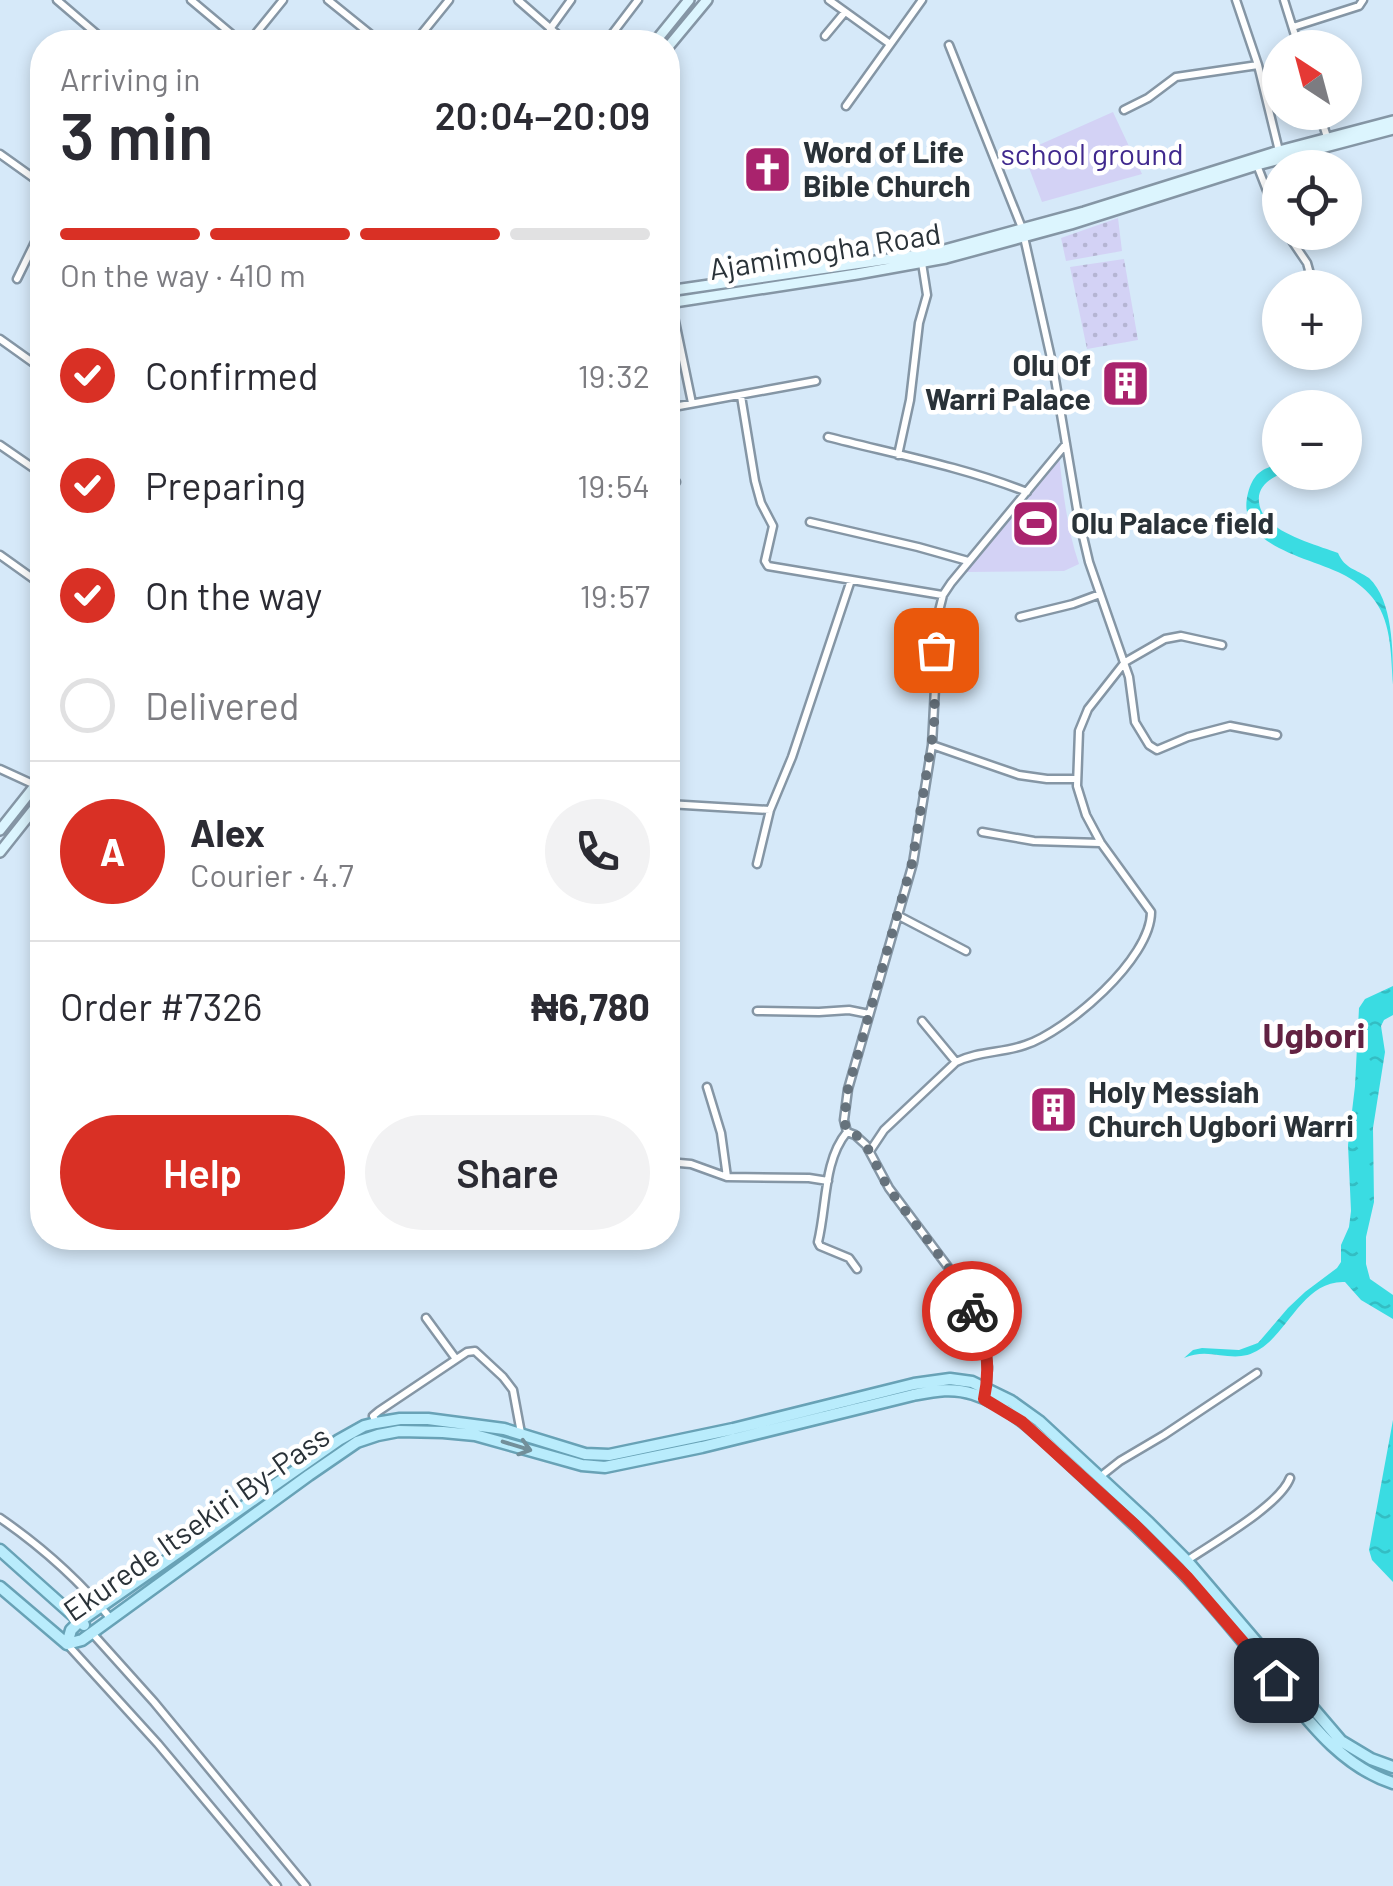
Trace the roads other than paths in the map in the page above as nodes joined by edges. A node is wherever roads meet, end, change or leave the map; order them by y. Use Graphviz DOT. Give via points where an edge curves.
graph roads {
  1 [pos="57,0"];
  2 [pos="190,0"];
  3 [pos="283,0"];
  4 [pos="450,0"];
  5 [pos="518,0"];
  6 [pos="571,0"];
  7 [pos="638,0"];
  8 [pos="690,0"];
  9 [pos="707,0"];
  10 [pos="829,0"];
  11 [pos="922,0"];
  12 [pos="1236,0"];
  13 [pos="1284,0"];
  14 [pos="1364,0"];
  15 [pos="331,1"];
  16 [pos="845,12"];
  17 [pos="1293,27"];
  18 [pos="550,28"];
  19 [pos="92,30"];
  20 [pos="226,30"];
  21 [pos="259,30"];
  22 [pos="366,30"];
  23 [pos="425,30"];
  24 [pos="552,30"];
  25 [pos="615,30"];
  26 [pos="664,30"];
  27 [pos="1294,30"];
  28 [pos="680,33"];
  29 [pos="825,36"];
  30 [pos="890,44"];
  31 [pos="948,45"];
  32 [pos="1258,65"];
  33 [pos="846,106"];
  34 [pos="1124,110"];
  35 [pos="1393,121"];
  36 [pos="1393,129"];
  37 [pos="1325,130"];
  38 [pos="1327,137"];
  39 [pos="1278,150"];
  40 [pos="1282,150"];
  41 [pos="0,154"];
  42 [pos="1262,156"];
  43 [pos="1257,165"];
  44 [pos="30,175"];
  45 [pos="1262,178"];
  46 [pos="1023,233"];
  47 [pos="30,252"];
  48 [pos="922,263"];
  49 [pos="17,278"];
  50 [pos="680,297"];
  51 [pos="680,297"];
  52 [pos="0,340"];
  53 [pos="680,349"];
  54 [pos="30,360"];
  55 [pos="816,381"];
  56 [pos="741,396"];
  57 [pos="692,403"];
  58 [pos="680,406"];
  59 [pos="828,437"];
  60 [pos="1066,444"];
  61 [pos="0,446"];
  62 [pos="898,455"];
  63 [pos="30,466"];
  64 [pos="1027,492"];
  65 [pos="810,522"];
  66 [pos="0,554"];
  67 [pos="968,561"];
  68 [pos="30,576"];
  69 [pos="851,580"];
  70 [pos="1100,594"];
  71 [pos="943,595"];
  72 [pos="1020,617"];
  73 [pos="1222,646"];
  74 [pos="1124,662"];
  75 [pos="1277,734"];
  76 [pos="932,745"];
  77 [pos="0,768"];
  78 [pos="30,778"];
  79 [pos="1077,779"];
  80 [pos="30,792"];
  81 [pos="680,805"];
  82 [pos="770,810"];
  83 [pos="30,815"];
  84 [pos="0,830"];
  85 [pos="982,832"];
  86 [pos="1101,843"];
  87 [pos="0,852"];
  88 [pos="757,864"];
  89 [pos="899,916"];
  90 [pos="966,951"];
  91 [pos="757,1011"];
  92 [pos="869,1014"];
  93 [pos="922,1021"];
  94 [pos="956,1062"];
  95 [pos="707,1087"];
  96 [pos="847,1132"];
  97 [pos="870,1151"];
  98 [pos="680,1163"];
  99 [pos="727,1176"];
  100 [pos="828,1181"];
  101 [pos="857,1269"];
  102 [pos="426,1318"];
  103 [pos="456,1359"];
  104 [pos="1257,1373"];
  105 [pos="986,1393"];
  106 [pos="376,1423"];
  107 [pos="521,1434"];
  108 [pos="1101,1476"];
  109 [pos="1290,1478"];
  110 [pos="0,1518"];
  111 [pos="0,1550"];
  112 [pos="1187,1561"];
  113 [pos="0,1587"];
  114 [pos="101,1606"];
  115 [pos="111,1619"];
  116 [pos="80,1621"];
  117 [pos="92,1633"];
  118 [pos="67,1644"];
  119 [pos="1393,1767"];
  120 [pos="1393,1783"];
  121 [pos="277,1886"];
  122 [pos="306,1886"];
  1 -- 19 [label="street"];
  2 -- 20 [label="street"];
  3 -- 21 [label="street"];
  4 -- 23 [label="street"];
  5 -- 18 [label="street"];
  6 -- 18 [label="street"];
  7 -- 25 [label="street"];
  8 -- 26 [label="main road"];
  9 -- 28 [label="main road"];
  10 -- 16 [label="street"];
  11 -- 30 [label="street"];
  12 -- 32 [label="street"];
  13 -- 17 [label="street"];
  14 -- 17 [label="street"];
  15 -- 22 [label="street"];
  16 -- 29 [label="street"];
  16 -- 30 [label="street"];
  17 -- 27 [label="street"];
  18 -- 24 [label="street"];
  30 -- 33 [label="street"];
  31 -- 46 [label="street"];
  32 -- 34 [label="street" via="1176,76"];
  32 -- 39 [label="street"];
  35 -- 38 [label="main road, Ajamimogha Road"];
  36 -- 43 [label="main road, Ajamimogha Road"];
  37 -- 38 [label="street"];
  38 -- 40 [label="main road, Ajamimogha Road"];
  41 -- 44 [label="street"];
  42 -- 46 [label="main road, Ajamimogha Road"];
  43 -- 45 [label="street"];
  43 -- 46 [label="main road, Ajamimogha Road"];
  46 -- 48 [label="main road, Ajamimogha Road"];
  46 -- 50 [label="main road, Ajamimogha Road"];
  46 -- 60 [label="street"];
  47 -- 49 [label="street"];
  48 -- 51 [label="main road, Ajamimogha Road"];
  48 -- 62 [label="street" via="927,295"];
  52 -- 54 [label="street"];
  53 -- 57 [label="street"];
  55 -- 56 [label="street"];
  56 -- 57 [label="street"];
  56 -- 69 [label="street" via="755,481 772,526 766,564"];
  57 -- 58 [label="street"];
  59 -- 62 [label="street"];
  60 -- 64 [label="street"];
  60 -- 70 [label="street"];
  61 -- 63 [label="street"];
  62 -- 64 [label="street"];
  64 -- 67 [label="street"];
  65 -- 67 [label="street"];
  66 -- 68 [label="street"];
  67 -- 71 [label="street"];
  69 -- 71 [label="street"];
  69 -- 82 [label="street"];
  70 -- 72 [label="street"];
  70 -- 74 [label="street"];
  71 -- 76 [label="street"];
  73 -- 74 [label="street" via="1182,636"];
  74 -- 75 [label="street" via="1136,722 1152,749 1230,726"];
  74 -- 79 [label="street" via="1083,720"];
  76 -- 79 [label="street" via="1019,775"];
  76 -- 89 [label="street"];
  77 -- 78 [label="street"];
  79 -- 86 [label="street"];
  80 -- 84 [label="main road"];
  81 -- 82 [label="street"];
  82 -- 88 [label="street"];
  83 -- 87 [label="main road"];
  85 -- 86 [label="street"];
  86 -- 94 [label="street" via="1151,917 1119,978 1043,1038"];
  89 -- 90 [label="street"];
  89 -- 92 [label="street"];
  91 -- 92 [label="street"];
  92 -- 96 [label="street" via="848,1089"];
  93 -- 94 [label="street"];
  94 -- 97 [label="street"];
  95 -- 99 [label="street"];
  96 -- 97 [label="street"];
  96 -- 100 [label="street"];
  97 -- 105 [label="street" via="980,1321"];
  98 -- 99 [label="street"];
  99 -- 100 [label="street"];
  100 -- 101 [label="street" via="818,1242"];
  102 -- 103 [label="street"];
  103 -- 106 [label="street" via="379,1411"];
  103 -- 107 [label="street" via="475,1350 502,1376 513,1390"];
  104 -- 108 [label="street"];
  105 -- 107 [label="main road, Ekurede Itsekiri By-Pass" via="972,1382 950,1379 914,1384 609,1456"];
  105 -- 108 [label="main road, Ekurede Itsekiri By-Pass" via="1038,1420"];
  115 -- 105 [label="main road, Ekurede Itsekiri By-Pass, one-way" via="309,1475 378,1435 475,1436 605,1466 944,1389"];
  105 -- 120 [label="main road, Ekurede Itsekiri By-Pass" via="1148,1538 1335,1750"];
  106 -- 107 [label="main road, Ekurede Itsekiri By-Pass" via="428,1419"];
  106 -- 114 [label="main road, Ekurede Itsekiri By-Pass" via="339,1440"];
  108 -- 112 [label="main road, Ekurede Itsekiri By-Pass"];
  109 -- 112 [label="street" via="1282,1494"];
  110 -- 114 [label="street"];
  111 -- 116 [label="main road"];
  112 -- 119 [label="main road, Ekurede Itsekiri By-Pass" via="1341,1741"];
  113 -- 118 [label="main road"];
  114 -- 115 [label="street"];
  114 -- 116 [label="main road, Ekurede Itsekiri By-Pass"];
  115 -- 117 [label="main road, Ekurede Itsekiri By-Pass"];
  116 -- 117 [label="main road"];
  116 -- 118 [label="main road, Ekurede Itsekiri By-Pass"];
  117 -- 118 [label="main road, Ekurede Itsekiri By-Pass"];
  117 -- 122 [label="street"];
  118 -- 121 [label="street"];
}
